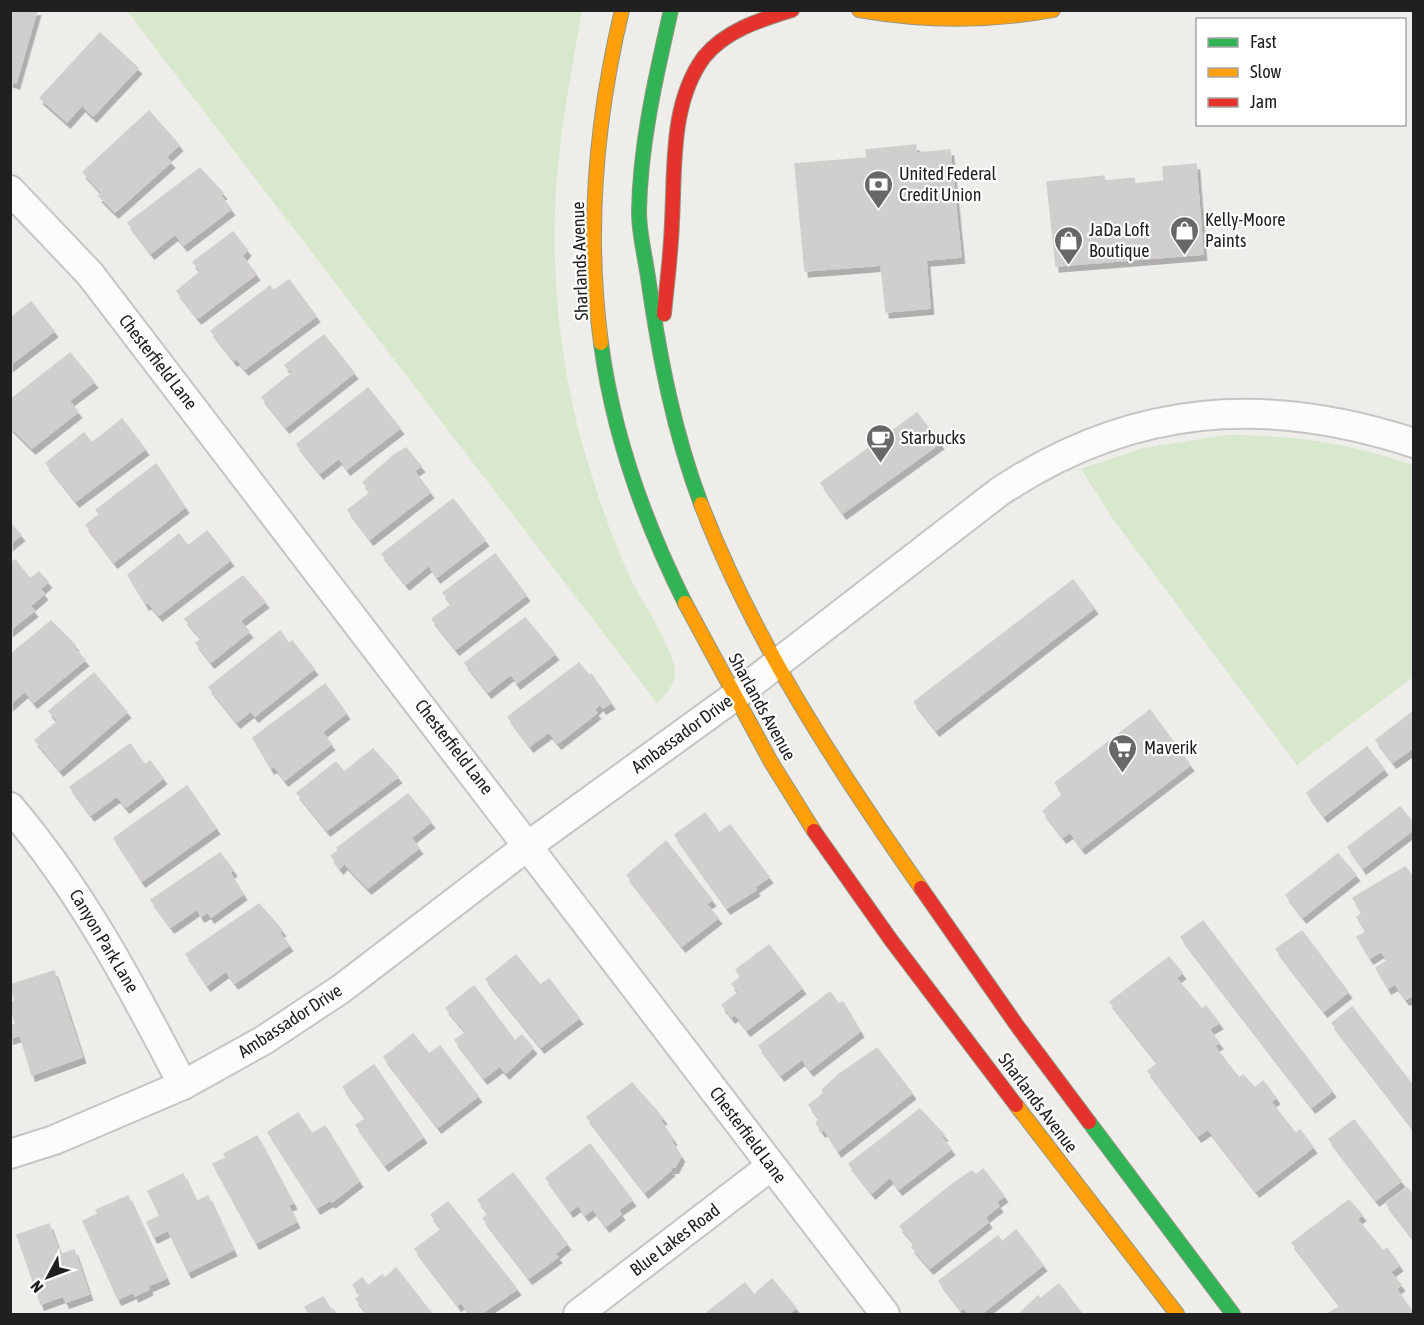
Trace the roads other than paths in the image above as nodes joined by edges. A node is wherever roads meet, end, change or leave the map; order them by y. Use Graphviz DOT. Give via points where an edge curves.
graph roads {
  1 [pos="622,10"];
  2 [pos="671,10"];
  3 [pos="792,10"];
  4 [pos="859,10"];
  5 [pos="1053,10"];
  6 [pos="10,190"];
  7 [pos="660,361"];
  8 [pos="1413,443"];
  9 [pos="777,663"];
  10 [pos="735,696"];
  11 [pos="10,807"];
  12 [pos="529,845"];
  13 [pos="183,1085"];
  14 [pos="10,1154"];
  15 [pos="771,1166"];
  16 [pos="578,1314"];
  17 [pos="885,1314"];
  18 [pos="1177,1314"];
  19 [pos="1233,1314"];
  1 -- 10 [label="main road, Sharlands Avenue" via="604,90 596,183 596,281 604,354 615,419 653,536 698,631"];
  2 -- 7 [label="main road, Sharlands Avenue" via="653,88 640,182 642,248"];
  3 -- 7 [label="main road" via="728,34 696,69 686,90 675,139 672,237"];
  4 -- 5 [label="main road" via="920,17 1029,16"];
  6 -- 12 [label="street, Chesterfield Lane" via="90,274"];
  7 -- 9 [label="main road, Sharlands Avenue" via="684,459 701,507"];
  8 -- 9 [label="street, Ambassador Drive" via="1358,426 1280,414 1195,416 1113,434 1035,468 999,492"];
  9 -- 10 [label="street, Ambassador Drive"];
  9 -- 19 [label="main road, Sharlands Avenue" via="909,875 1097,1136"];
  10 -- 12 [label="street, Ambassador Drive"];
  10 -- 18 [label="main road, Sharlands Avenue" via="794,800 852,886"];
  11 -- 13 [label="street, Canyon Park Lane" via="72,887 114,955"];
  12 -- 13 [label="street, Ambassador Drive" via="341,989 264,1040"];
  12 -- 15 [label="street, Chesterfield Lane"];
  13 -- 14 [label="street, Ambassador Drive" via="54,1140"];
  15 -- 16 [label="street, Blue Lakes Road"];
  15 -- 17 [label="street, Chesterfield Lane"];
}
